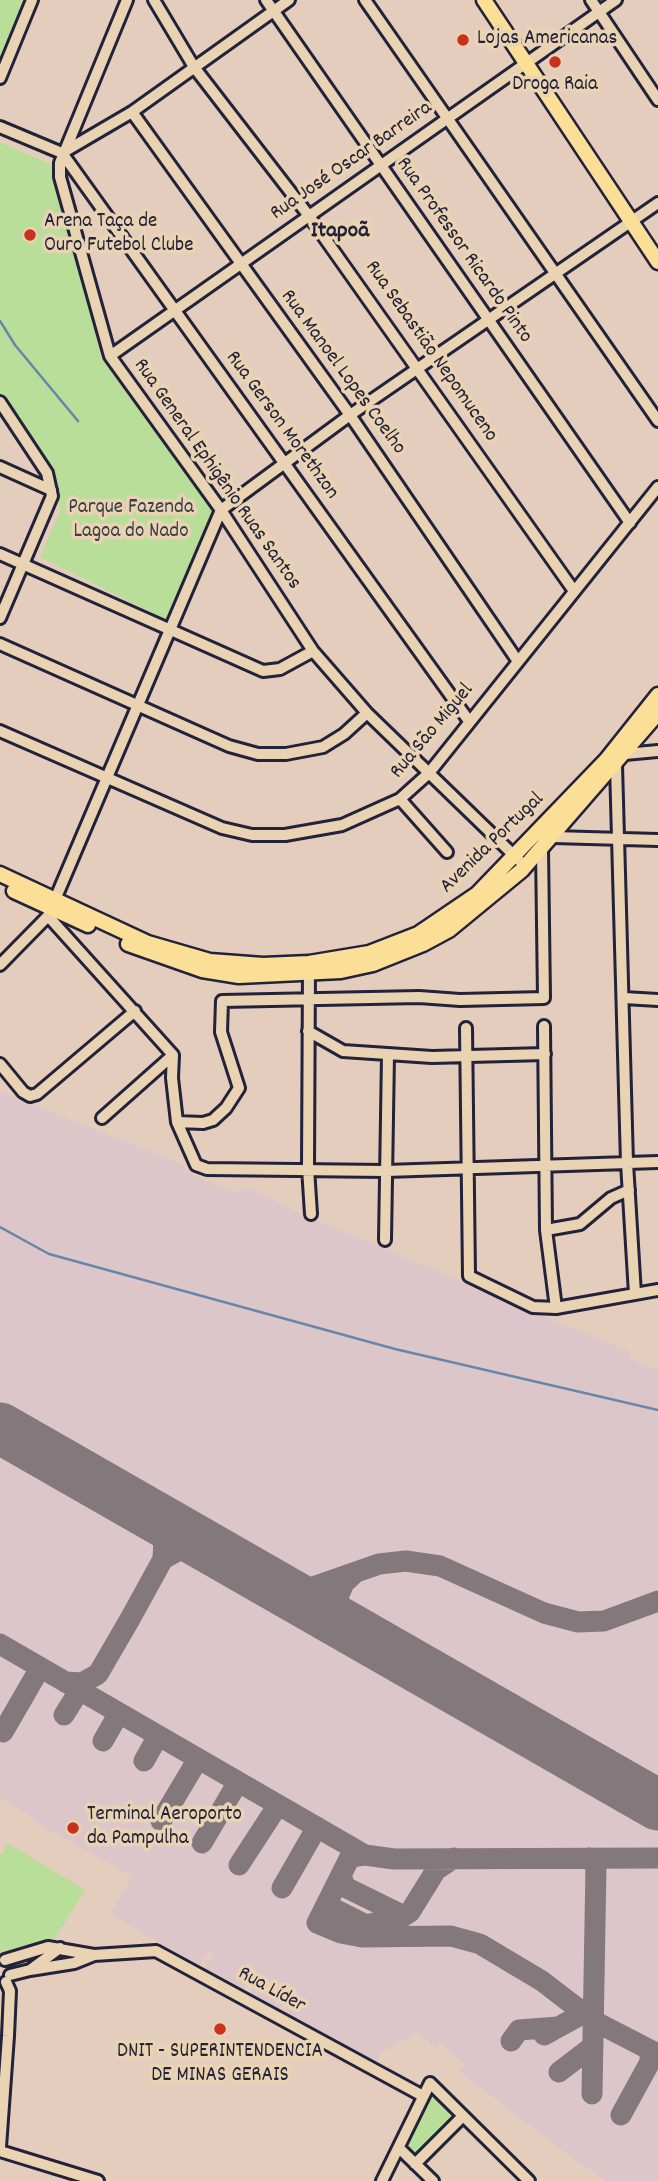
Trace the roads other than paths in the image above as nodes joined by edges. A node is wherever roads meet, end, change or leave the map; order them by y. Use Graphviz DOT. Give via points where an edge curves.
graph roads {
  1 [pos="32,0"];
  2 [pos="127,0"];
  3 [pos="154,0"];
  4 [pos="266,0"];
  5 [pos="289,0"];
  6 [pos="365,0"];
  7 [pos="484,0"];
  8 [pos="591,0"];
  9 [pos="616,0"];
  10 [pos="274,11"];
  11 [pos="599,12"];
  12 [pos="525,65"];
  13 [pos="194,67"];
  14 [pos="0,78"];
  15 [pos="658,100"];
  16 [pos="132,112"];
  17 [pos="447,119"];
  18 [pos="0,127"];
  19 [pos="62,153"];
  20 [pos="381,165"];
  21 [pos="658,203"];
  22 [pos="309,216"];
  23 [pos="630,223"];
  24 [pos="658,262"];
  25 [pos="240,265"];
  26 [pos="554,274"];
  27 [pos="174,311"];
  28 [pos="487,320"];
  29 [pos="110,356"];
  30 [pos="419,368"];
  31 [pos="0,402"];
  32 [pos="350,415"];
  33 [pos="658,421"];
  34 [pos="284,464"];
  35 [pos="0,467"];
  36 [pos="658,487"];
  37 [pos="51,491"];
  38 [pos="221,510"];
  39 [pos="630,523"];
  40 [pos="0,554"];
  41 [pos="25,565"];
  42 [pos="574,591"];
  43 [pos="0,618"];
  44 [pos="172,631"];
  45 [pos="0,644"];
  46 [pos="313,651"];
  47 [pos="517,660"];
  48 [pos="658,695"];
  49 [pos="139,706"];
  50 [pos="366,713"];
  51 [pos="658,713"];
  52 [pos="474,719"];
  53 [pos="0,731"];
  54 [pos="658,751"];
  55 [pos="621,760"];
  56 [pos="429,773"];
  57 [pos="107,778"];
  58 [pos="400,799"];
  59 [pos="553,837"];
  60 [pos="658,840"];
  61 [pos="619,841"];
  62 [pos="542,849"];
  63 [pos="447,852"];
  64 [pos="520,862"];
  65 [pos="0,874"];
  66 [pos="0,884"];
  67 [pos="52,907"];
  68 [pos="0,965"];
  69 [pos="309,969"];
  70 [pos="309,998"];
  71 [pos="624,999"];
  72 [pos="658,1000"];
  73 [pos="135,1011"];
  74 [pos="544,1026"];
  75 [pos="466,1028"];
  76 [pos="308,1031"];
  77 [pos="466,1054"];
  78 [pos="545,1054"];
  79 [pos="173,1055"];
  80 [pos="387,1055"];
  81 [pos="0,1064"];
  82 [pos="102,1118"];
  83 [pos="177,1122"];
  84 [pos="658,1162"];
  85 [pos="627,1163"];
  86 [pos="547,1167"];
  87 [pos="308,1168"];
  88 [pos="467,1170"];
  89 [pos="386,1171"];
  90 [pos="628,1190"];
  91 [pos="311,1214"];
  92 [pos="546,1230"];
  93 [pos="385,1240"];
  94 [pos="658,1290"];
  95 [pos="635,1294"];
  96 [pos="556,1308"];
  97 [pos="60,1948"];
  98 [pos="94,1955"];
  99 [pos="3,1959"];
  100 [pos="30,1970"];
  101 [pos="5,1980"];
  102 [pos="0,2002"];
  103 [pos="8,2036"];
  104 [pos="3,2066"];
  105 [pos="423,2096"];
  106 [pos="463,2116"];
  107 [pos="399,2148"];
  108 [pos="0,2149"];
  109 [pos="415,2164"];
  110 [pos="98,2181"];
  111 [pos="382,2181"];
  112 [pos="433,2181"];
  113 [pos="529,2181"];
  1 -- 14 [label="street"];
  2 -- 19 [label="street"];
  3 -- 13 [label="street, Rua Sebastião Nepomuceno"];
  4 -- 10 [label="street, Rua Professor Ricardo Pinto"];
  5 -- 10 [label="street"];
  6 -- 17 [label="street"];
  7 -- 12 [label="main road"];
  8 -- 11 [label="street"];
  9 -- 11 [label="street, Rua José Oscar Barreira"];
  10 -- 13 [label="street"];
  10 -- 20 [label="street, Rua Professor Ricardo Pinto"];
  11 -- 12 [label="street, Rua José Oscar Barreira"];
  11 -- 15 [label="street"];
  12 -- 17 [label="street, Rua José Oscar Barreira"];
  12 -- 23 [label="main road"];
  13 -- 16 [label="street"];
  13 -- 22 [label="street, Rua Sebastião Nepomuceno"];
  16 -- 19 [label="street"];
  16 -- 25 [label="street, Rua Manoel Lopes Coelho"];
  17 -- 20 [label="street, Rua José Oscar Barreira"];
  17 -- 26 [label="street"];
  18 -- 19 [label="street"];
  19 -- 27 [label="street, Rua Gerson Morethzon"];
  19 -- 29 [label="street, Rua General Ephigênio Ruas Santos" via="60,177"];
  20 -- 22 [label="street, Rua José Oscar Barreira"];
  20 -- 28 [label="street, Rua Professor Ricardo Pinto"];
  21 -- 23 [label="street"];
  22 -- 25 [label="street, Rua José Oscar Barreira"];
  22 -- 30 [label="street, Rua Sebastião Nepomuceno"];
  23 -- 24 [label="main road"];
  23 -- 26 [label="street"];
  25 -- 27 [label="street, Rua José Oscar Barreira"];
  25 -- 32 [label="street, Rua Manoel Lopes Coelho"];
  26 -- 28 [label="street"];
  26 -- 33 [label="street"];
  27 -- 29 [label="street, Rua José Oscar Barreira"];
  27 -- 34 [label="street, Rua Gerson Morethzon"];
  28 -- 30 [label="street"];
  28 -- 39 [label="street, Rua Professor Ricardo Pinto"];
  29 -- 38 [label="street, Rua General Ephigênio Ruas Santos"];
  30 -- 32 [label="street"];
  30 -- 42 [label="street, Rua Sebastião Nepomuceno"];
  31 -- 37 [label="street" via="47,473"];
  32 -- 34 [label="street"];
  32 -- 47 [label="street, Rua Manoel Lopes Coelho"];
  34 -- 38 [label="street"];
  34 -- 52 [label="street, Rua Gerson Morethzon"];
  35 -- 37 [label="street"];
  36 -- 39 [label="street, Rua São Miguel"];
  37 -- 41 [label="street"];
  38 -- 44 [label="street"];
  38 -- 46 [label="street, Rua General Ephigênio Ruas Santos"];
  39 -- 42 [label="street, Rua São Miguel"];
  40 -- 41 [label="street"];
  41 -- 43 [label="street"];
  41 -- 44 [label="street"];
  42 -- 47 [label="street, Rua São Miguel"];
  44 -- 46 [label="street" via="263,671 280,669"];
  44 -- 49 [label="street"];
  45 -- 49 [label="street"];
  46 -- 50 [label="street, Rua General Ephigênio Ruas Santos"];
  47 -- 52 [label="street, Rua São Miguel"];
  48 -- 64 [label="main road, Avenida Portugal" via="569,792"];
  49 -- 50 [label="street" via="258,754 323,747"];
  49 -- 57 [label="street"];
  50 -- 56 [label="street, Rua General Ephigênio Ruas Santos"];
  51 -- 55 [label="main road, Avenida Portugal"];
  52 -- 56 [label="street, Rua São Miguel"];
  53 -- 57 [label="street, Rua São Miguel"];
  54 -- 55 [label="street"];
  55 -- 59 [label="main road, Avenida Portugal"];
  55 -- 61 [label="street"];
  56 -- 58 [label="street, Rua São Miguel"];
  56 -- 64 [label="street, Rua General Ephigênio Ruas Santos"];
  57 -- 58 [label="street, Rua São Miguel" via="222,828 252,835 285,835 342,825"];
  57 -- 67 [label="street"];
  58 -- 63 [label="street"];
  59 -- 61 [label="street"];
  59 -- 62 [label="main road, Avenida Portugal"];
  60 -- 61 [label="street"];
  61 -- 71 [label="street"];
  62 -- 64 [label="main road, Avenida Portugal"];
  62 -- 70 [label="street" via="544,998"];
  64 -- 69 [label="main road, Avenida Portugal" via="418,934"];
  65 -- 67 [label="main road, Avenida Portugal"];
  66 -- 67 [label="main road, Avenida Portugal"];
  67 -- 68 [label="street"];
  67 -- 69 [label="main road, Avenida Portugal" via="210,961"];
  67 -- 73 [label="street"];
  69 -- 70 [label="street"];
  70 -- 76 [label="street"];
  70 -- 83 [label="street" via="222,1001 221,1032 239,1088 213,1120"];
  71 -- 72 [label="street"];
  71 -- 85 [label="street"];
  73 -- 79 [label="street"];
  73 -- 81 [label="street" via="37,1094 30,1096"];
  74 -- 78 [label="street"];
  75 -- 77 [label="street"];
  76 -- 80 [label="street" via="343,1051"];
  76 -- 87 [label="street"];
  77 -- 78 [label="street"];
  77 -- 80 [label="street"];
  77 -- 88 [label="street"];
  78 -- 86 [label="street"];
  79 -- 82 [label="street"];
  79 -- 83 [label="street"];
  80 -- 89 [label="street"];
  83 -- 87 [label="street" via="191,1160 207,1169"];
  84 -- 85 [label="street"];
  85 -- 86 [label="street"];
  85 -- 90 [label="street"];
  86 -- 88 [label="street"];
  86 -- 92 [label="street"];
  87 -- 89 [label="street"];
  87 -- 91 [label="street"];
  88 -- 89 [label="street"];
  88 -- 96 [label="street" via="469,1276 533,1307"];
  89 -- 93 [label="street"];
  90 -- 92 [label="street" via="580,1224"];
  90 -- 95 [label="street"];
  92 -- 96 [label="street"];
  94 -- 95 [label="street"];
  95 -- 96 [label="street"];
  97 -- 98 [label="street, Rua Líder"];
  97 -- 99 [label="street, Rua Líder" via="34,1949"];
  97 -- 100 [label="street, Rua Líder"];
  98 -- 100 [label="street, Rua Líder"];
  98 -- 105 [label="street, Rua Líder" via="156,1951"];
  99 -- 101 [label="street"];
  100 -- 101 [label="street, Rua Líder"];
  101 -- 103 [label="street" via="10,1991"];
  102 -- 103 [label="street"];
  103 -- 104 [label="street"];
  104 -- 108 [label="street"];
  105 -- 106 [label="street" via="430,2082"];
  105 -- 107 [label="street"];
  106 -- 109 [label="street"];
  106 -- 113 [label="street"];
  107 -- 109 [label="street"];
  107 -- 111 [label="street"];
  108 -- 110 [label="street"];
  109 -- 112 [label="street"];
}
